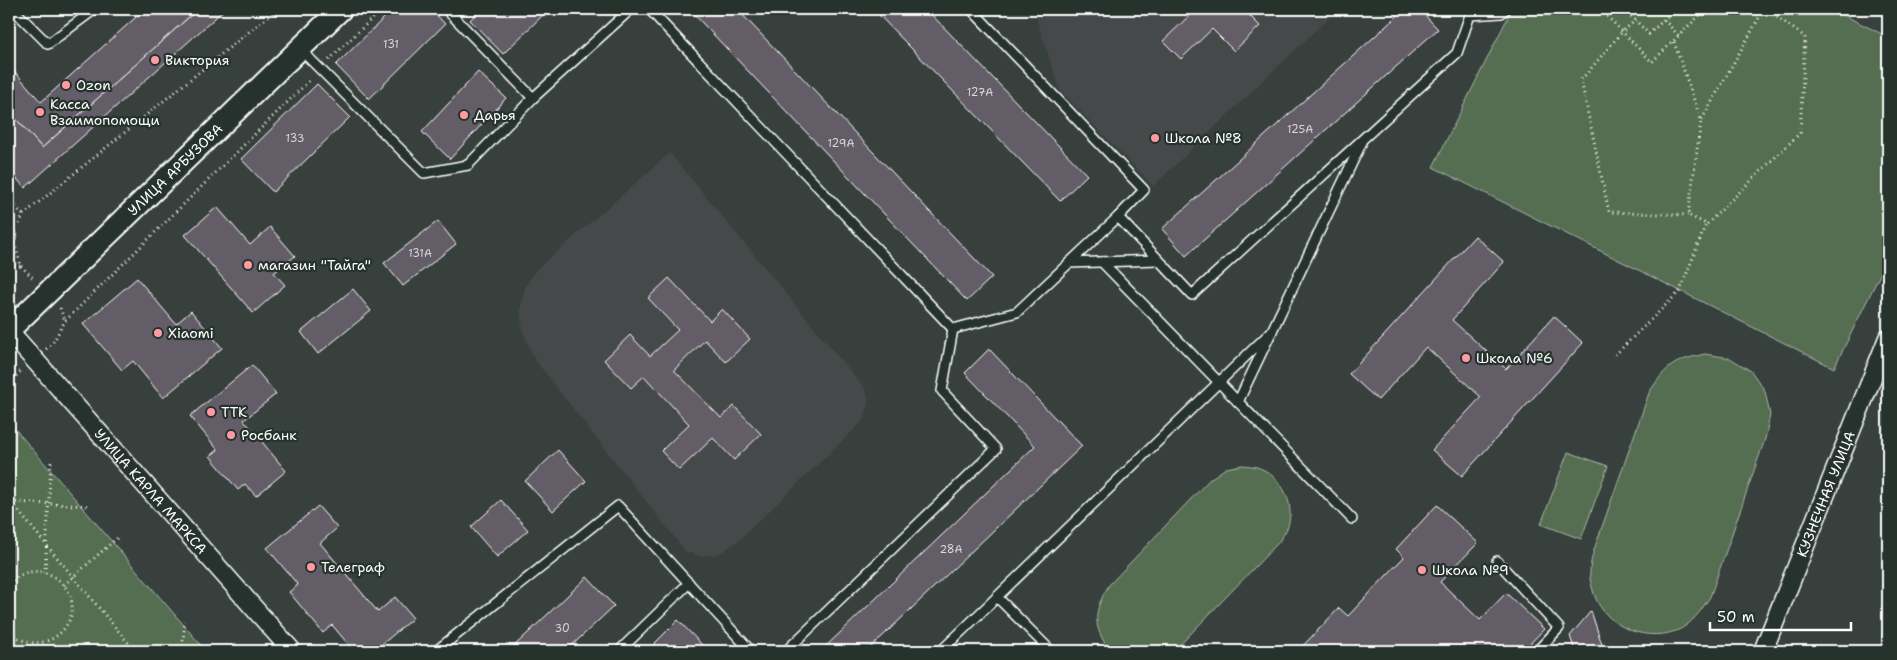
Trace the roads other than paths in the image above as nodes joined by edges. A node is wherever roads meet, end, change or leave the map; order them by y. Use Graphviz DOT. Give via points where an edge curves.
graph roads {
  1 [pos="13,9"];
  2 [pos="95,9"];
  3 [pos="342,9"];
  4 [pos="446,9"];
  5 [pos="631,9"];
  6 [pos="649,9"];
  7 [pos="971,9"];
  8 [pos="1506,9"];
  9 [pos="1467,12"];
  10 [pos="300,49"];
  11 [pos="533,98"];
  12 [pos="1363,139"];
  13 [pos="1118,218"];
  14 [pos="1158,260"];
  15 [pos="1102,262"];
  16 [pos="1069,263"];
  17 [pos="953,328"];
  18 [pos="9,330"];
  19 [pos="1272,330"];
  20 [pos="1888,338"];
  21 [pos="1219,382"];
  22 [pos="1238,402"];
  23 [pos="1352,519"];
  24 [pos="1497,561"];
  25 [pos="689,583"];
  26 [pos="997,597"];
  27 [pos="292,651"];
  28 [pos="436,651"];
  29 [pos="618,651"];
  30 [pos="751,651"];
  31 [pos="786,651"];
  32 [pos="941,651"];
  33 [pos="1051,651"];
  34 [pos="1537,651"];
  35 [pos="1763,651"];
  1 -- 2 [label="lane" via="48,44"];
  3 -- 10 [label="street, УЛИЦА АРБУЗОВА"];
  4 -- 11 [label="lane"];
  5 -- 11 [label="lane"];
  6 -- 17 [label="lane"];
  7 -- 13 [label="lane" via="1144,190"];
  8 -- 9 [label="lane" via="1501,14"];
  9 -- 12 [label="lane" via="1457,53"];
  10 -- 11 [label="lane" via="424,172 468,165"];
  10 -- 18 [label="street, УЛИЦА АРБУЗОВА"];
  12 -- 14 [label="lane" via="1192,295"];
  12 -- 19 [label="lane"];
  13 -- 14 [label="lane"];
  13 -- 16 [label="lane"];
  14 -- 15 [label="lane"];
  15 -- 16 [label="lane"];
  15 -- 21 [label="lane"];
  16 -- 17 [label="lane" via="1017,312"];
  17 -- 31 [label="lane" via="942,391 996,449"];
  18 -- 27 [label="street, УЛИЦА КАРЛА МАРКСА"];
  19 -- 21 [label="lane"];
  19 -- 22 [label="lane"];
  20 -- 35 [label="street, КУЗНЕЧНАЯ УЛИЦА"];
  21 -- 22 [label="lane"];
  21 -- 26 [label="lane"];
  22 -- 23 [label="lane"];
  24 -- 34 [label="lane" via="1559,628"];
  25 -- 28 [label="lane" via="618,506"];
  25 -- 29 [label="lane"];
  25 -- 30 [label="lane"];
  26 -- 32 [label="lane"];
  26 -- 33 [label="lane"];
}
